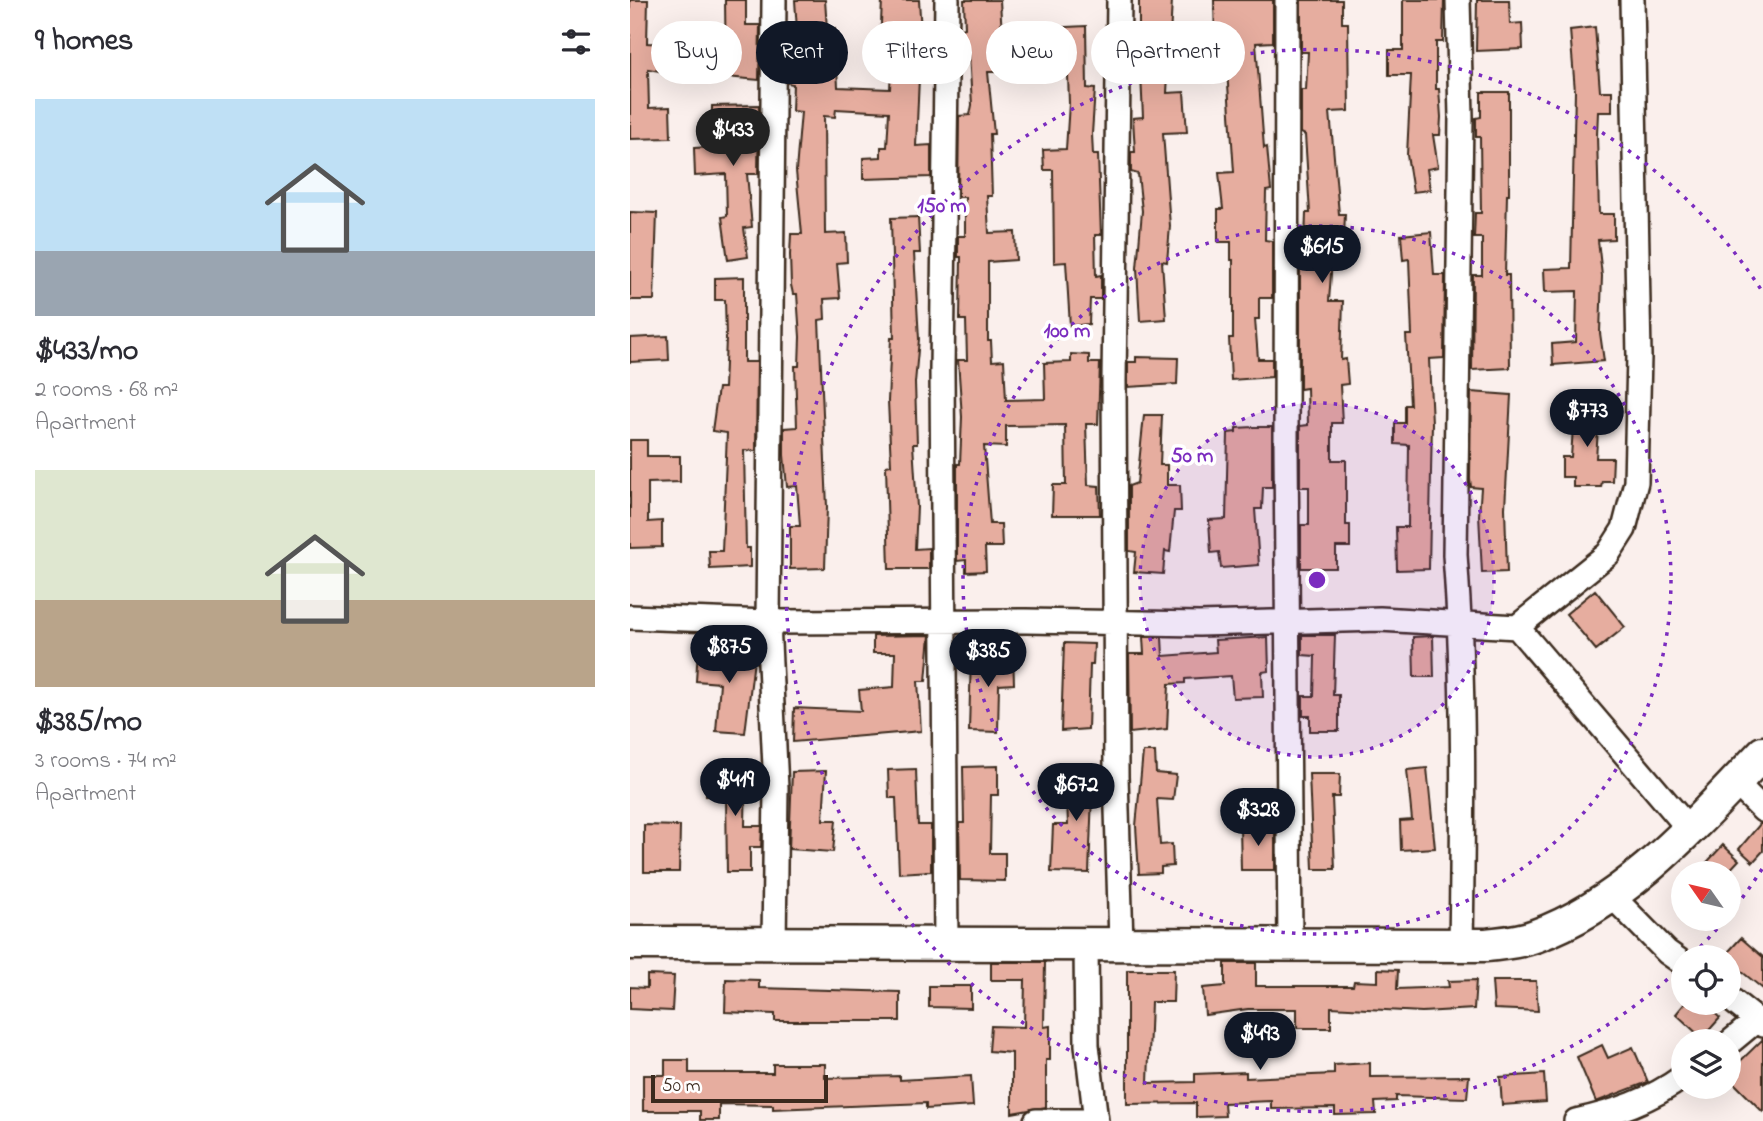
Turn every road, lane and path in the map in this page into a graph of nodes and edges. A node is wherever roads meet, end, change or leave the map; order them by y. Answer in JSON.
{"nodes":[{"id":1,"x":774,"y":0,"type":"edge"},
{"id":2,"x":947,"y":0,"type":"edge"},
{"id":3,"x":1119,"y":0,"type":"edge"},
{"id":4,"x":1287,"y":0,"type":"edge"},
{"id":5,"x":1458,"y":0,"type":"edge"},
{"id":6,"x":1632,"y":0,"type":"edge"},
{"id":7,"x":630,"y":617,"type":"edge"},
{"id":8,"x":946,"y":621,"type":"junction"},
{"id":9,"x":768,"y":622,"type":"junction"},
{"id":10,"x":1287,"y":623,"type":"junction"},
{"id":11,"x":1461,"y":623,"type":"junction"},
{"id":12,"x":1115,"y":624,"type":"junction"},
{"id":13,"x":1517,"y":627,"type":"junction"},
{"id":14,"x":1763,"y":753,"type":"edge"},
{"id":15,"x":1735,"y":782,"type":"junction"},
{"id":16,"x":1763,"y":810,"type":"edge"},
{"id":17,"x":1689,"y":829,"type":"junction"},
{"id":18,"x":1612,"y":896,"type":"junction"},
{"id":19,"x":630,"y":943,"type":"edge"},
{"id":20,"x":774,"y":943,"type":"junction"},
{"id":21,"x":1121,"y":943,"type":"junction"},
{"id":22,"x":1290,"y":943,"type":"junction"},
{"id":23,"x":1086,"y":945,"type":"junction"},
{"id":24,"x":946,"y":946,"type":"junction"},
{"id":25,"x":1461,"y":947,"type":"junction"},
{"id":26,"x":1671,"y":954,"type":"edge"},
{"id":27,"x":1741,"y":1007,"type":"edge"},
{"id":28,"x":1760,"y":1022,"type":"edge"},
{"id":29,"x":1741,"y":1035,"type":"edge"},
{"id":30,"x":1671,"y":1085,"type":"edge"},
{"id":31,"x":1036,"y":1121,"type":"edge"},
{"id":32,"x":1085,"y":1121,"type":"edge"},
{"id":33,"x":1096,"y":1121,"type":"edge"},
{"id":34,"x":1577,"y":1121,"type":"edge"}],
"edges":[{"from":1,"to":9,"type":"street"},
{"from":2,"to":8,"type":"street"},
{"from":3,"to":12,"type":"street"},
{"from":4,"to":10,"type":"street"},
{"from":5,"to":11,"type":"street"},
{"from":6,"to":13,"type":"street"},
{"from":7,"to":9,"type":"street"},
{"from":8,"to":9,"type":"street"},
{"from":8,"to":12,"type":"street"},
{"from":8,"to":24,"type":"street"},
{"from":9,"to":20,"type":"street"},
{"from":10,"to":11,"type":"street"},
{"from":10,"to":12,"type":"street"},
{"from":10,"to":22,"type":"street"},
{"from":11,"to":13,"type":"street"},
{"from":11,"to":25,"type":"street"},
{"from":12,"to":21,"type":"street"},
{"from":13,"to":17,"type":"street"},
{"from":14,"to":15,"type":"main road"},
{"from":15,"to":16,"type":"street"},
{"from":15,"to":17,"type":"main road"},
{"from":17,"to":18,"type":"main road"},
{"from":18,"to":25,"type":"main road"},
{"from":18,"to":26,"type":"street"},
{"from":19,"to":20,"type":"main road"},
{"from":20,"to":24,"type":"main road"},
{"from":21,"to":22,"type":"main road"},
{"from":21,"to":23,"type":"main road"},
{"from":22,"to":25,"type":"main road"},
{"from":23,"to":24,"type":"main road"},
{"from":23,"to":33,"type":"street"},
{"from":27,"to":28,"type":"street"},
{"from":28,"to":29,"type":"street"},
{"from":30,"to":34,"type":"street"},
{"from":31,"to":32,"type":"street"}]}
